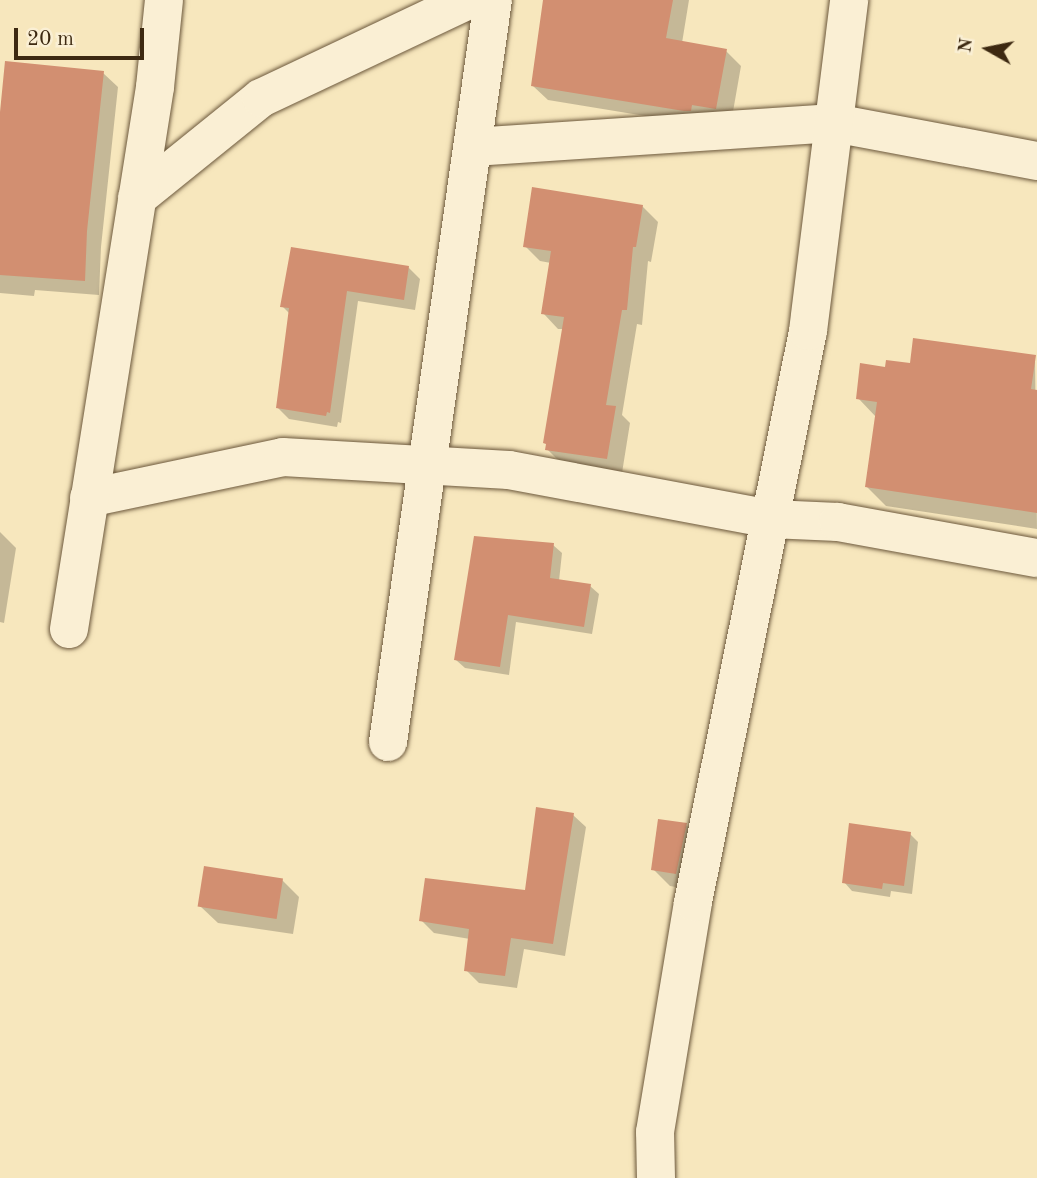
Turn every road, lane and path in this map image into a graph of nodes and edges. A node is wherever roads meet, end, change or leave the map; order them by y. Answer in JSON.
{"nodes":[{"id":1,"x":164,"y":0,"type":"edge"},
{"id":2,"x":468,"y":0,"type":"edge"},
{"id":3,"x":494,"y":0,"type":"edge"},
{"id":4,"x":849,"y":0,"type":"edge"},
{"id":5,"x":834,"y":123,"type":"junction"},
{"id":6,"x":473,"y":147,"type":"junction"},
{"id":7,"x":1037,"y":161,"type":"edge"},
{"id":8,"x":137,"y":198,"type":"junction"},
{"id":9,"x":427,"y":467,"type":"junction"},
{"id":10,"x":89,"y":498,"type":"junction"},
{"id":11,"x":771,"y":519,"type":"junction"},
{"id":12,"x":1037,"y":558,"type":"edge"},
{"id":13,"x":69,"y":629,"type":"dead end"},
{"id":14,"x":388,"y":742,"type":"dead end"},
{"id":15,"x":656,"y":1178,"type":"edge"}],
"edges":[{"from":1,"to":8,"type":"street"},
{"from":2,"to":8,"type":"street"},
{"from":3,"to":6,"type":"street"},
{"from":4,"to":5,"type":"street"},
{"from":5,"to":6,"type":"street"},
{"from":5,"to":7,"type":"street"},
{"from":5,"to":11,"type":"street"},
{"from":6,"to":9,"type":"street"},
{"from":8,"to":10,"type":"street"},
{"from":9,"to":10,"type":"street"},
{"from":9,"to":11,"type":"street"},
{"from":9,"to":14,"type":"street"},
{"from":10,"to":13,"type":"street"},
{"from":11,"to":12,"type":"street"},
{"from":11,"to":15,"type":"street"}]}
